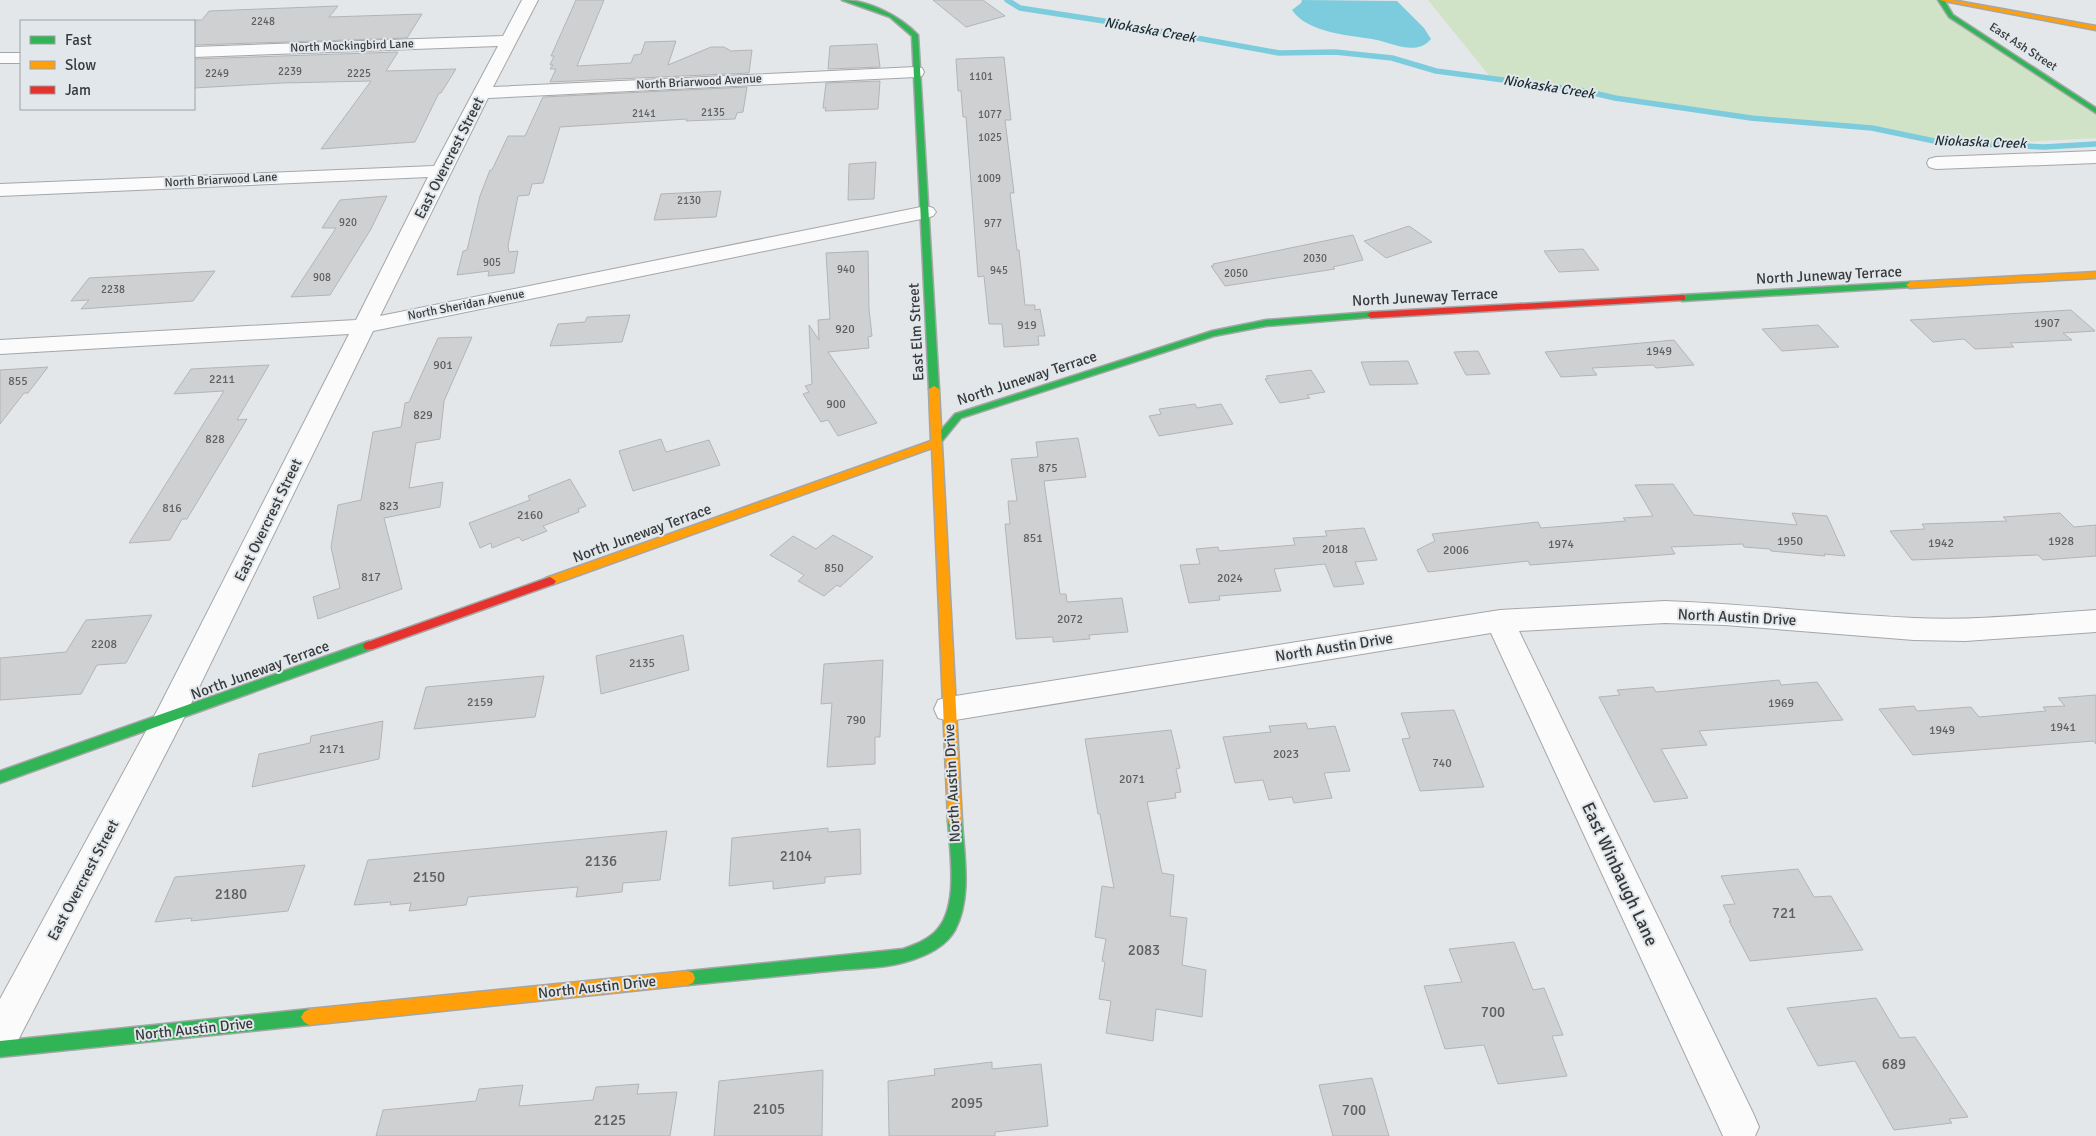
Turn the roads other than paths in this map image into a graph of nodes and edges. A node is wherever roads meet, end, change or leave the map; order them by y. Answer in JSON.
{"nodes":[{"id":1,"x":530,"y":0,"type":"edge"},
{"id":2,"x":845,"y":0,"type":"edge"},
{"id":3,"x":1941,"y":0,"type":"edge"},
{"id":4,"x":2096,"y":28,"type":"edge"},
{"id":5,"x":510,"y":41,"type":"junction"},
{"id":6,"x":195,"y":52,"type":"edge"},
{"id":7,"x":0,"y":58,"type":"edge"},
{"id":8,"x":20,"y":58,"type":"edge"},
{"id":9,"x":916,"y":72,"type":"junction"},
{"id":10,"x":483,"y":92,"type":"junction"},
{"id":11,"x":2096,"y":112,"type":"edge"},
{"id":12,"x":2096,"y":157,"type":"edge"},
{"id":13,"x":1936,"y":163,"type":"dead end"},
{"id":14,"x":441,"y":170,"type":"junction"},
{"id":15,"x":0,"y":190,"type":"edge"},
{"id":16,"x":926,"y":212,"type":"junction"},
{"id":17,"x":2096,"y":275,"type":"edge"},
{"id":18,"x":364,"y":326,"type":"junction"},
{"id":19,"x":0,"y":347,"type":"edge"},
{"id":20,"x":936,"y":443,"type":"junction"},
{"id":21,"x":1500,"y":621,"type":"junction"},
{"id":22,"x":2096,"y":621,"type":"edge"},
{"id":23,"x":949,"y":709,"type":"junction"},
{"id":24,"x":169,"y":718,"type":"junction"},
{"id":25,"x":0,"y":777,"type":"edge"},
{"id":26,"x":0,"y":1037,"type":"edge"},
{"id":27,"x":0,"y":1049,"type":"edge"},
{"id":28,"x":1739,"y":1127,"type":"dead end"}],
"edges":[{"from":1,"to":5,"type":"street","name":"East Overcrest Street"},
{"from":2,"to":9,"type":"street","name":"East Elm Street"},
{"from":3,"to":4,"type":"street"},
{"from":3,"to":11,"type":"street","name":"East Ash Street"},
{"from":5,"to":6,"type":"street","name":"North Mockingbird Lane"},
{"from":5,"to":10,"type":"street","name":"East Overcrest Street"},
{"from":7,"to":8,"type":"street"},
{"from":9,"to":10,"type":"street","name":"North Briarwood Avenue"},
{"from":9,"to":16,"type":"street","name":"East Elm Street"},
{"from":10,"to":14,"type":"street","name":"East Overcrest Street"},
{"from":12,"to":13,"type":"street"},
{"from":14,"to":15,"type":"street","name":"North Briarwood Lane"},
{"from":14,"to":18,"type":"street","name":"East Overcrest Street"},
{"from":16,"to":18,"type":"street","name":"North Sheridan Avenue"},
{"from":16,"to":20,"type":"street","name":"East Elm Street"},
{"from":17,"to":20,"type":"street","name":"North Juneway Terrace"},
{"from":18,"to":19,"type":"street","name":"North Sheridan Avenue"},
{"from":18,"to":24,"type":"street","name":"East Overcrest Street"},
{"from":20,"to":23,"type":"street","name":"East Elm Street"},
{"from":20,"to":24,"type":"street","name":"North Juneway Terrace"},
{"from":21,"to":22,"type":"street","name":"North Austin Drive"},
{"from":21,"to":23,"type":"street","name":"North Austin Drive"},
{"from":21,"to":28,"type":"street","name":"East Winbaugh Lane"},
{"from":23,"to":27,"type":"street","name":"North Austin Drive"},
{"from":24,"to":25,"type":"street","name":"North Juneway Terrace"},
{"from":24,"to":26,"type":"street","name":"East Overcrest Street"}]}
